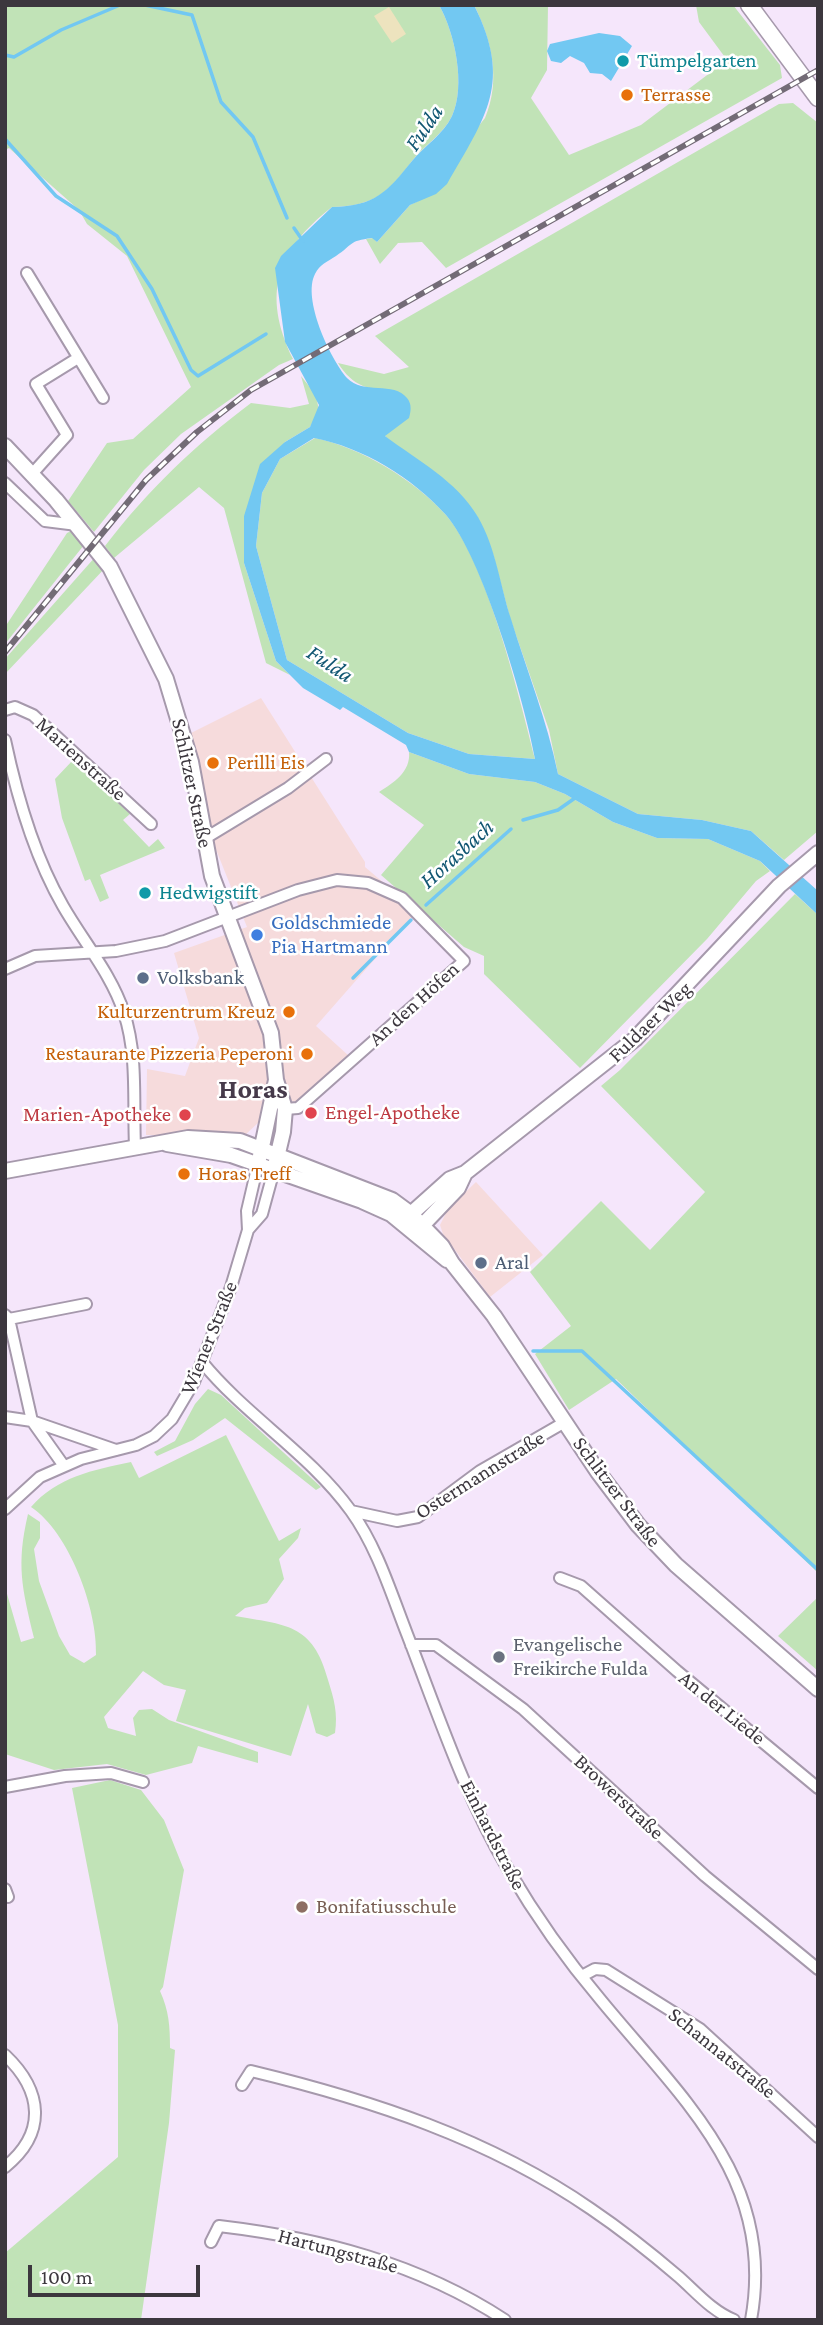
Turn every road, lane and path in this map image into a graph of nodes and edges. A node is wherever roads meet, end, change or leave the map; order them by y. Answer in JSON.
{"nodes":[{"id":1,"x":749,"y":5,"type":"edge"},
{"id":2,"x":818,"y":98,"type":"edge"},
{"id":3,"x":27,"y":273,"type":"dead end"},
{"id":4,"x":78,"y":358,"type":"junction"},
{"id":5,"x":103,"y":398,"type":"dead end"},
{"id":6,"x":5,"y":446,"type":"edge"},
{"id":7,"x":32,"y":474,"type":"junction"},
{"id":8,"x":5,"y":483,"type":"edge"},
{"id":9,"x":78,"y":525,"type":"junction"},
{"id":10,"x":5,"y":710,"type":"edge"},
{"id":11,"x":5,"y":740,"type":"edge"},
{"id":12,"x":326,"y":758,"type":"dead end"},
{"id":13,"x":151,"y":824,"type":"dead end"},
{"id":14,"x":204,"y":839,"type":"junction"},
{"id":15,"x":818,"y":853,"type":"edge"},
{"id":16,"x":229,"y":918,"type":"junction"},
{"id":17,"x":90,"y":950,"type":"junction"},
{"id":18,"x":5,"y":969,"type":"edge"},
{"id":19,"x":276,"y":1080,"type":"junction"},
{"id":20,"x":285,"y":1108,"type":"junction"},
{"id":21,"x":162,"y":1143,"type":"junction"},
{"id":22,"x":135,"y":1147,"type":"junction"},
{"id":23,"x":261,"y":1149,"type":"junction"},
{"id":24,"x":278,"y":1155,"type":"junction"},
{"id":25,"x":258,"y":1164,"type":"junction"},
{"id":26,"x":274,"y":1170,"type":"junction"},
{"id":27,"x":5,"y":1171,"type":"edge"},
{"id":28,"x":465,"y":1173,"type":"junction"},
{"id":29,"x":406,"y":1218,"type":"junction"},
{"id":30,"x":419,"y":1229,"type":"junction"},
{"id":31,"x":248,"y":1230,"type":"junction"},
{"id":32,"x":86,"y":1304,"type":"dead end"},
{"id":33,"x":7,"y":1317,"type":"edge"},
{"id":34,"x":202,"y":1362,"type":"junction"},
{"id":35,"x":5,"y":1417,"type":"edge"},
{"id":36,"x":33,"y":1421,"type":"junction"},
{"id":37,"x":565,"y":1422,"type":"junction"},
{"id":38,"x":117,"y":1451,"type":"junction"},
{"id":39,"x":64,"y":1466,"type":"junction"},
{"id":40,"x":5,"y":1509,"type":"edge"},
{"id":41,"x":351,"y":1511,"type":"junction"},
{"id":42,"x":560,"y":1578,"type":"dead end"},
{"id":43,"x":411,"y":1645,"type":"junction"},
{"id":44,"x":818,"y":1689,"type":"edge"},
{"id":45,"x":143,"y":1782,"type":"dead end"},
{"id":46,"x":5,"y":1787,"type":"edge"},
{"id":47,"x":818,"y":1788,"type":"edge"},
{"id":48,"x":818,"y":1969,"type":"edge"},
{"id":49,"x":582,"y":1976,"type":"junction"},
{"id":50,"x":5,"y":2055,"type":"edge"},
{"id":51,"x":242,"y":2085,"type":"dead end"},
{"id":52,"x":818,"y":2137,"type":"edge"},
{"id":53,"x":5,"y":2167,"type":"edge"},
{"id":54,"x":211,"y":2242,"type":"dead end"},
{"id":55,"x":505,"y":2320,"type":"edge"},
{"id":56,"x":734,"y":2320,"type":"edge"},
{"id":57,"x":751,"y":2320,"type":"edge"}],
"edges":[{"from":1,"to":2,"type":"main road"},
{"from":3,"to":4,"type":"street"},
{"from":4,"to":5,"type":"street"},
{"from":4,"to":7,"type":"street"},
{"from":6,"to":7,"type":"main road","name":"Schlitzer Straße"},
{"from":7,"to":9,"type":"main road","name":"Schlitzer Straße"},
{"from":8,"to":9,"type":"street"},
{"from":9,"to":14,"type":"main road","name":"Schlitzer Straße"},
{"from":10,"to":13,"type":"street","name":"Marienstraße"},
{"from":11,"to":17,"type":"street"},
{"from":12,"to":14,"type":"street"},
{"from":14,"to":16,"type":"main road","name":"Schlitzer Straße"},
{"from":15,"to":28,"type":"main road","name":"Fuldaer Weg"},
{"from":16,"to":17,"type":"street"},
{"from":16,"to":19,"type":"main road","name":"Schlitzer Straße"},
{"from":16,"to":20,"type":"street","name":"An den Höfen"},
{"from":17,"to":18,"type":"street"},
{"from":17,"to":22,"type":"street"},
{"from":19,"to":20,"type":"main road","name":"Schlitzer Straße"},
{"from":19,"to":23,"type":"main road","name":"Schlitzer Straße"},
{"from":20,"to":24,"type":"main road","name":"Schlitzer Straße"},
{"from":21,"to":22,"type":"main road"},
{"from":21,"to":23,"type":"main road"},
{"from":21,"to":25,"type":"main road"},
{"from":22,"to":27,"type":"main road"},
{"from":23,"to":24,"type":"main road","name":"Schlitzer Straße"},
{"from":23,"to":25,"type":"main road","name":"Schlitzer Straße"},
{"from":24,"to":26,"type":"main road","name":"Schlitzer Straße"},
{"from":24,"to":29,"type":"main road","name":"Schlitzer Straße"},
{"from":25,"to":26,"type":"main road"},
{"from":25,"to":31,"type":"street","name":"Wiener Straße"},
{"from":26,"to":29,"type":"main road","name":"Schlitzer Straße"},
{"from":26,"to":31,"type":"street","name":"Wiener Straße"},
{"from":28,"to":29,"type":"main road","name":"Fuldaer Weg"},
{"from":28,"to":30,"type":"main road","name":"Fuldaer Weg"},
{"from":29,"to":30,"type":"main road","name":"Schlitzer Straße"},
{"from":30,"to":37,"type":"main road","name":"Schlitzer Straße"},
{"from":31,"to":34,"type":"street","name":"Wiener Straße"},
{"from":32,"to":33,"type":"street"},
{"from":33,"to":36,"type":"street"},
{"from":34,"to":38,"type":"street","name":"Wiener Straße"},
{"from":34,"to":41,"type":"street","name":"Einhardstraße"},
{"from":35,"to":36,"type":"street"},
{"from":36,"to":38,"type":"street"},
{"from":36,"to":39,"type":"street"},
{"from":37,"to":41,"type":"street","name":"Ostermannstraße"},
{"from":37,"to":44,"type":"main road","name":"Schlitzer Straße"},
{"from":38,"to":39,"type":"street","name":"Wiener Straße"},
{"from":39,"to":40,"type":"street","name":"Wiener Straße"},
{"from":41,"to":43,"type":"street","name":"Einhardstraße"},
{"from":42,"to":47,"type":"street","name":"An der Liede"},
{"from":43,"to":48,"type":"street","name":"Browerstraße"},
{"from":43,"to":49,"type":"street","name":"Einhardstraße"},
{"from":45,"to":46,"type":"street"},
{"from":49,"to":52,"type":"street","name":"Schannatstraße"},
{"from":49,"to":57,"type":"street","name":"Einhardstraße"},
{"from":50,"to":53,"type":"street"},
{"from":51,"to":56,"type":"street"},
{"from":54,"to":55,"type":"street","name":"Hartungstraße"}]}
